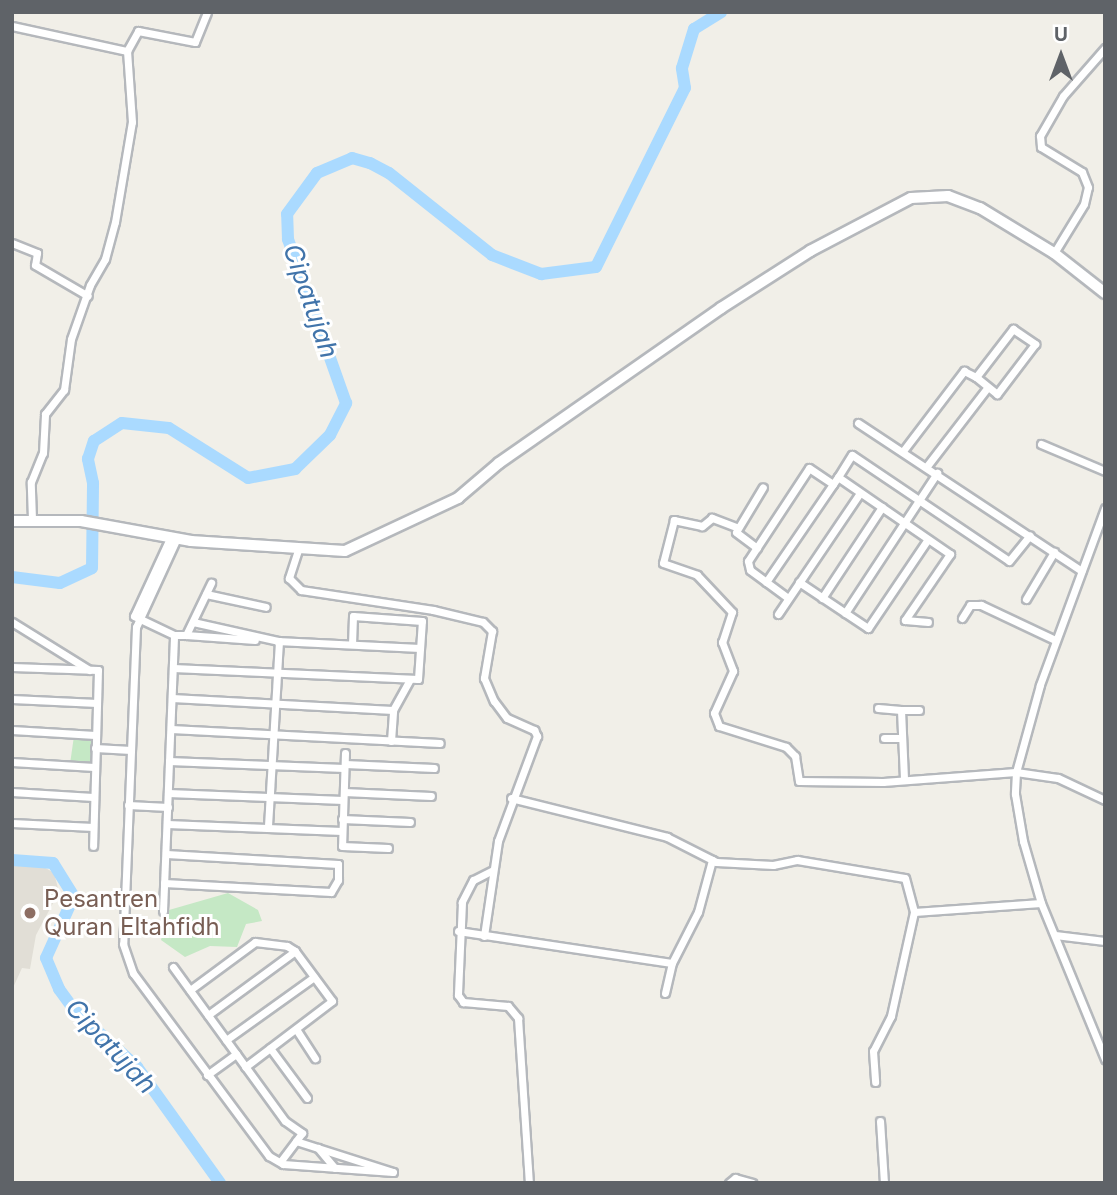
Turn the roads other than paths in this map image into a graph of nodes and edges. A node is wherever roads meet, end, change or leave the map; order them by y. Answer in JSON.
{"nodes":[{"id":1,"x":207,"y":12,"type":"edge"},
{"id":2,"x":12,"y":26,"type":"edge"},
{"id":3,"x":1105,"y":48,"type":"edge"},
{"id":4,"x":127,"y":51,"type":"junction"},
{"id":5,"x":12,"y":243,"type":"edge"},
{"id":6,"x":1054,"y":253,"type":"junction"},
{"id":7,"x":1105,"y":293,"type":"edge"},
{"id":8,"x":88,"y":296,"type":"junction"},
{"id":9,"x":976,"y":377,"type":"junction"},
{"id":10,"x":987,"y":388,"type":"junction"},
{"id":11,"x":858,"y":423,"type":"dead end"},
{"id":12,"x":1041,"y":444,"type":"dead end"},
{"id":13,"x":903,"y":451,"type":"junction"},
{"id":14,"x":927,"y":466,"type":"junction"},
{"id":15,"x":1105,"y":471,"type":"edge"},
{"id":16,"x":937,"y":473,"type":"junction"},
{"id":17,"x":836,"y":480,"type":"junction"},
{"id":18,"x":763,"y":487,"type":"dead end"},
{"id":19,"x":860,"y":492,"type":"junction"},
{"id":20,"x":919,"y":501,"type":"junction"},
{"id":21,"x":882,"y":507,"type":"junction"},
{"id":22,"x":1105,"y":508,"type":"edge"},
{"id":23,"x":32,"y":519,"type":"junction"},
{"id":24,"x":12,"y":521,"type":"edge"},
{"id":25,"x":906,"y":523,"type":"junction"},
{"id":26,"x":736,"y":527,"type":"junction"},
{"id":27,"x":1030,"y":535,"type":"junction"},
{"id":28,"x":174,"y":537,"type":"junction"},
{"id":29,"x":928,"y":539,"type":"junction"},
{"id":30,"x":299,"y":547,"type":"junction"},
{"id":31,"x":757,"y":548,"type":"junction"},
{"id":32,"x":1055,"y":552,"type":"junction"},
{"id":33,"x":1083,"y":571,"type":"junction"},
{"id":34,"x":766,"y":582,"type":"junction"},
{"id":35,"x":799,"y":582,"type":"junction"},
{"id":36,"x":211,"y":583,"type":"dead end"},
{"id":37,"x":206,"y":594,"type":"junction"},
{"id":38,"x":788,"y":597,"type":"junction"},
{"id":39,"x":822,"y":597,"type":"junction"},
{"id":40,"x":1026,"y":598,"type":"dead end"},
{"id":41,"x":265,"y":607,"type":"dead end"},
{"id":42,"x":845,"y":613,"type":"junction"},
{"id":43,"x":778,"y":614,"type":"dead end"},
{"id":44,"x":140,"y":618,"type":"junction"},
{"id":45,"x":962,"y":618,"type":"dead end"},
{"id":46,"x":12,"y":622,"type":"edge"},
{"id":47,"x":193,"y":622,"type":"junction"},
{"id":48,"x":928,"y":622,"type":"dead end"},
{"id":49,"x":174,"y":635,"type":"junction"},
{"id":50,"x":186,"y":635,"type":"junction"},
{"id":51,"x":1055,"y":640,"type":"junction"},
{"id":52,"x":279,"y":641,"type":"junction"},
{"id":53,"x":352,"y":644,"type":"junction"},
{"id":54,"x":421,"y":648,"type":"junction"},
{"id":55,"x":12,"y":659,"type":"edge"},
{"id":56,"x":12,"y":667,"type":"edge"},
{"id":57,"x":27,"y":667,"type":"junction"},
{"id":58,"x":173,"y":668,"type":"junction"},
{"id":59,"x":89,"y":670,"type":"junction"},
{"id":60,"x":277,"y":673,"type":"junction"},
{"id":61,"x":410,"y":679,"type":"junction"},
{"id":62,"x":172,"y":698,"type":"junction"},
{"id":63,"x":12,"y":699,"type":"edge"},
{"id":64,"x":97,"y":703,"type":"junction"},
{"id":65,"x":276,"y":704,"type":"junction"},
{"id":66,"x":878,"y":709,"type":"dead end"},
{"id":67,"x":393,"y":710,"type":"junction"},
{"id":68,"x":901,"y":710,"type":"junction"},
{"id":69,"x":919,"y":710,"type":"dead end"},
{"id":70,"x":171,"y":729,"type":"junction"},
{"id":71,"x":12,"y":730,"type":"edge"},
{"id":72,"x":95,"y":735,"type":"junction"},
{"id":73,"x":272,"y":735,"type":"junction"},
{"id":74,"x":884,"y":738,"type":"dead end"},
{"id":75,"x":901,"y":738,"type":"junction"},
{"id":76,"x":391,"y":741,"type":"junction"},
{"id":77,"x":440,"y":744,"type":"dead end"},
{"id":78,"x":95,"y":748,"type":"junction"},
{"id":79,"x":131,"y":750,"type":"junction"},
{"id":80,"x":345,"y":753,"type":"dead end"},
{"id":81,"x":169,"y":761,"type":"junction"},
{"id":82,"x":12,"y":762,"type":"edge"},
{"id":83,"x":271,"y":765,"type":"junction"},
{"id":84,"x":344,"y":766,"type":"junction"},
{"id":85,"x":94,"y":767,"type":"junction"},
{"id":86,"x":434,"y":768,"type":"dead end"},
{"id":87,"x":1016,"y":772,"type":"junction"},
{"id":88,"x":904,"y":779,"type":"junction"},
{"id":89,"x":12,"y":792,"type":"edge"},
{"id":90,"x":168,"y":793,"type":"junction"},
{"id":91,"x":343,"y":796,"type":"junction"},
{"id":92,"x":431,"y":796,"type":"dead end"},
{"id":93,"x":93,"y":797,"type":"junction"},
{"id":94,"x":270,"y":797,"type":"junction"},
{"id":95,"x":511,"y":798,"type":"junction"},
{"id":96,"x":1105,"y":800,"type":"edge"},
{"id":97,"x":128,"y":805,"type":"junction"},
{"id":98,"x":168,"y":807,"type":"junction"},
{"id":99,"x":342,"y":819,"type":"junction"},
{"id":100,"x":410,"y":822,"type":"dead end"},
{"id":101,"x":12,"y":823,"type":"edge"},
{"id":102,"x":167,"y":824,"type":"junction"},
{"id":103,"x":93,"y":827,"type":"junction"},
{"id":104,"x":268,"y":828,"type":"junction"},
{"id":105,"x":342,"y":831,"type":"junction"},
{"id":106,"x":93,"y":846,"type":"dead end"},
{"id":107,"x":388,"y":848,"type":"dead end"},
{"id":108,"x":166,"y":854,"type":"junction"},
{"id":109,"x":712,"y":860,"type":"junction"},
{"id":110,"x":491,"y":871,"type":"junction"},
{"id":111,"x":164,"y":884,"type":"junction"},
{"id":112,"x":1041,"y":903,"type":"junction"},
{"id":113,"x":163,"y":911,"type":"dead end"},
{"id":114,"x":914,"y":912,"type":"junction"},
{"id":115,"x":458,"y":931,"type":"junction"},
{"id":116,"x":1055,"y":935,"type":"junction"},
{"id":117,"x":484,"y":936,"type":"junction"},
{"id":118,"x":1105,"y":940,"type":"edge"},
{"id":119,"x":295,"y":951,"type":"junction"},
{"id":120,"x":672,"y":963,"type":"junction"},
{"id":121,"x":173,"y":967,"type":"dead end"},
{"id":122,"x":314,"y":977,"type":"junction"},
{"id":123,"x":190,"y":990,"type":"junction"},
{"id":124,"x":665,"y":993,"type":"dead end"},
{"id":125,"x":208,"y":1015,"type":"junction"},
{"id":126,"x":296,"y":1029,"type":"junction"},
{"id":127,"x":226,"y":1040,"type":"junction"},
{"id":128,"x":271,"y":1048,"type":"junction"},
{"id":129,"x":236,"y":1054,"type":"junction"},
{"id":130,"x":315,"y":1058,"type":"dead end"},
{"id":131,"x":1105,"y":1059,"type":"edge"},
{"id":132,"x":245,"y":1067,"type":"junction"},
{"id":133,"x":208,"y":1074,"type":"junction"},
{"id":134,"x":875,"y":1082,"type":"dead end"},
{"id":135,"x":307,"y":1098,"type":"dead end"},
{"id":136,"x":880,"y":1121,"type":"dead end"},
{"id":137,"x":296,"y":1141,"type":"junction"},
{"id":138,"x":317,"y":1148,"type":"junction"},
{"id":139,"x":280,"y":1162,"type":"junction"},
{"id":140,"x":335,"y":1168,"type":"junction"},
{"id":141,"x":732,"y":1181,"type":"edge"},
{"id":142,"x":529,"y":1183,"type":"edge"},
{"id":143,"x":752,"y":1183,"type":"edge"},
{"id":144,"x":884,"y":1183,"type":"edge"}],
"edges":[{"from":1,"to":4,"type":"street"},
{"from":2,"to":4,"type":"street"},
{"from":3,"to":6,"type":"street"},
{"from":4,"to":8,"type":"street"},
{"from":5,"to":8,"type":"street"},
{"from":6,"to":7,"type":"street"},
{"from":6,"to":30,"type":"street"},
{"from":8,"to":23,"type":"street"},
{"from":9,"to":10,"type":"street"},
{"from":9,"to":10,"type":"street"},
{"from":9,"to":13,"type":"street"},
{"from":10,"to":14,"type":"street"},
{"from":11,"to":13,"type":"street"},
{"from":12,"to":15,"type":"street"},
{"from":13,"to":14,"type":"street"},
{"from":14,"to":16,"type":"street"},
{"from":16,"to":20,"type":"street"},
{"from":16,"to":27,"type":"street"},
{"from":17,"to":19,"type":"street"},
{"from":17,"to":20,"type":"street"},
{"from":17,"to":31,"type":"street"},
{"from":17,"to":34,"type":"street"},
{"from":18,"to":26,"type":"street"},
{"from":19,"to":21,"type":"street"},
{"from":19,"to":35,"type":"street"},
{"from":20,"to":25,"type":"street"},
{"from":20,"to":27,"type":"street"},
{"from":21,"to":25,"type":"street"},
{"from":21,"to":39,"type":"street"},
{"from":22,"to":33,"type":"street"},
{"from":23,"to":24,"type":"street"},
{"from":23,"to":28,"type":"street"},
{"from":25,"to":29,"type":"street"},
{"from":25,"to":42,"type":"street"},
{"from":26,"to":31,"type":"street"},
{"from":26,"to":88,"type":"street"},
{"from":27,"to":32,"type":"street"},
{"from":28,"to":30,"type":"street"},
{"from":28,"to":44,"type":"street"},
{"from":29,"to":42,"type":"street"},
{"from":29,"to":48,"type":"street"},
{"from":30,"to":95,"type":"street"},
{"from":31,"to":34,"type":"street"},
{"from":32,"to":33,"type":"street"},
{"from":32,"to":40,"type":"street"},
{"from":33,"to":51,"type":"street"},
{"from":34,"to":38,"type":"street"},
{"from":35,"to":38,"type":"street"},
{"from":35,"to":39,"type":"street"},
{"from":36,"to":37,"type":"street"},
{"from":37,"to":41,"type":"street"},
{"from":37,"to":47,"type":"street"},
{"from":38,"to":43,"type":"street"},
{"from":39,"to":42,"type":"street"},
{"from":44,"to":49,"type":"street"},
{"from":44,"to":79,"type":"street"},
{"from":45,"to":51,"type":"street"},
{"from":46,"to":59,"type":"street"},
{"from":47,"to":50,"type":"street"},
{"from":47,"to":52,"type":"street"},
{"from":49,"to":50,"type":"street"},
{"from":49,"to":58,"type":"street"},
{"from":50,"to":52,"type":"street"},
{"from":51,"to":87,"type":"street"},
{"from":52,"to":53,"type":"street"},
{"from":52,"to":60,"type":"street"},
{"from":53,"to":54,"type":"street"},
{"from":53,"to":54,"type":"street"},
{"from":54,"to":61,"type":"street"},
{"from":55,"to":57,"type":"street"},
{"from":56,"to":57,"type":"street"},
{"from":57,"to":59,"type":"street"},
{"from":58,"to":60,"type":"street"},
{"from":58,"to":62,"type":"street"},
{"from":59,"to":64,"type":"street"},
{"from":60,"to":61,"type":"street"},
{"from":60,"to":65,"type":"street"},
{"from":61,"to":67,"type":"street"},
{"from":62,"to":65,"type":"street"},
{"from":62,"to":70,"type":"street"},
{"from":63,"to":64,"type":"street"},
{"from":64,"to":72,"type":"street"},
{"from":65,"to":67,"type":"street"},
{"from":65,"to":73,"type":"street"},
{"from":66,"to":68,"type":"street"},
{"from":67,"to":76,"type":"street"},
{"from":68,"to":69,"type":"street"},
{"from":68,"to":75,"type":"street"},
{"from":70,"to":73,"type":"street"},
{"from":70,"to":81,"type":"street"},
{"from":71,"to":72,"type":"street"},
{"from":72,"to":78,"type":"street"},
{"from":73,"to":76,"type":"street"},
{"from":73,"to":83,"type":"street"},
{"from":74,"to":75,"type":"street"},
{"from":75,"to":88,"type":"street"},
{"from":76,"to":77,"type":"street"},
{"from":78,"to":79,"type":"street"},
{"from":78,"to":85,"type":"street"},
{"from":79,"to":97,"type":"street"},
{"from":80,"to":84,"type":"street"},
{"from":81,"to":83,"type":"street"},
{"from":81,"to":90,"type":"street"},
{"from":82,"to":85,"type":"street"},
{"from":83,"to":84,"type":"street"},
{"from":83,"to":94,"type":"street"},
{"from":84,"to":86,"type":"street"},
{"from":84,"to":91,"type":"street"},
{"from":85,"to":93,"type":"street"},
{"from":87,"to":88,"type":"street"},
{"from":87,"to":96,"type":"street"},
{"from":87,"to":112,"type":"street"},
{"from":89,"to":93,"type":"street"},
{"from":90,"to":94,"type":"street"},
{"from":90,"to":98,"type":"street"},
{"from":91,"to":92,"type":"street"},
{"from":91,"to":94,"type":"street"},
{"from":91,"to":99,"type":"street"},
{"from":93,"to":103,"type":"street"},
{"from":94,"to":104,"type":"street"},
{"from":95,"to":109,"type":"street"},
{"from":95,"to":110,"type":"street"},
{"from":97,"to":98,"type":"street"},
{"from":97,"to":133,"type":"street"},
{"from":98,"to":102,"type":"street"},
{"from":99,"to":100,"type":"street"},
{"from":99,"to":105,"type":"street"},
{"from":101,"to":103,"type":"street"},
{"from":102,"to":104,"type":"street"},
{"from":102,"to":108,"type":"street"},
{"from":103,"to":106,"type":"street"},
{"from":104,"to":105,"type":"street"},
{"from":105,"to":107,"type":"street"},
{"from":108,"to":111,"type":"street"},
{"from":108,"to":111,"type":"street"},
{"from":109,"to":114,"type":"street"},
{"from":109,"to":120,"type":"street"},
{"from":110,"to":115,"type":"street"},
{"from":110,"to":117,"type":"street"},
{"from":111,"to":113,"type":"street"},
{"from":112,"to":114,"type":"street"},
{"from":112,"to":116,"type":"street"},
{"from":114,"to":134,"type":"street"},
{"from":115,"to":117,"type":"street"},
{"from":115,"to":142,"type":"street"},
{"from":116,"to":118,"type":"street"},
{"from":116,"to":131,"type":"street"},
{"from":117,"to":120,"type":"street"},
{"from":119,"to":122,"type":"street"},
{"from":119,"to":123,"type":"street"},
{"from":119,"to":125,"type":"street"},
{"from":120,"to":124,"type":"street"},
{"from":121,"to":123,"type":"street"},
{"from":122,"to":126,"type":"street"},
{"from":122,"to":127,"type":"street"},
{"from":123,"to":125,"type":"street"},
{"from":125,"to":127,"type":"street"},
{"from":126,"to":128,"type":"street"},
{"from":126,"to":130,"type":"street"},
{"from":127,"to":129,"type":"street"},
{"from":128,"to":132,"type":"street"},
{"from":128,"to":135,"type":"street"},
{"from":129,"to":132,"type":"street"},
{"from":129,"to":133,"type":"street"},
{"from":132,"to":137,"type":"street"},
{"from":133,"to":139,"type":"street"},
{"from":136,"to":144,"type":"street"},
{"from":137,"to":138,"type":"street"},
{"from":137,"to":139,"type":"street"},
{"from":138,"to":140,"type":"street"},
{"from":138,"to":140,"type":"street"},
{"from":139,"to":140,"type":"street"},
{"from":141,"to":143,"type":"street"}]}
